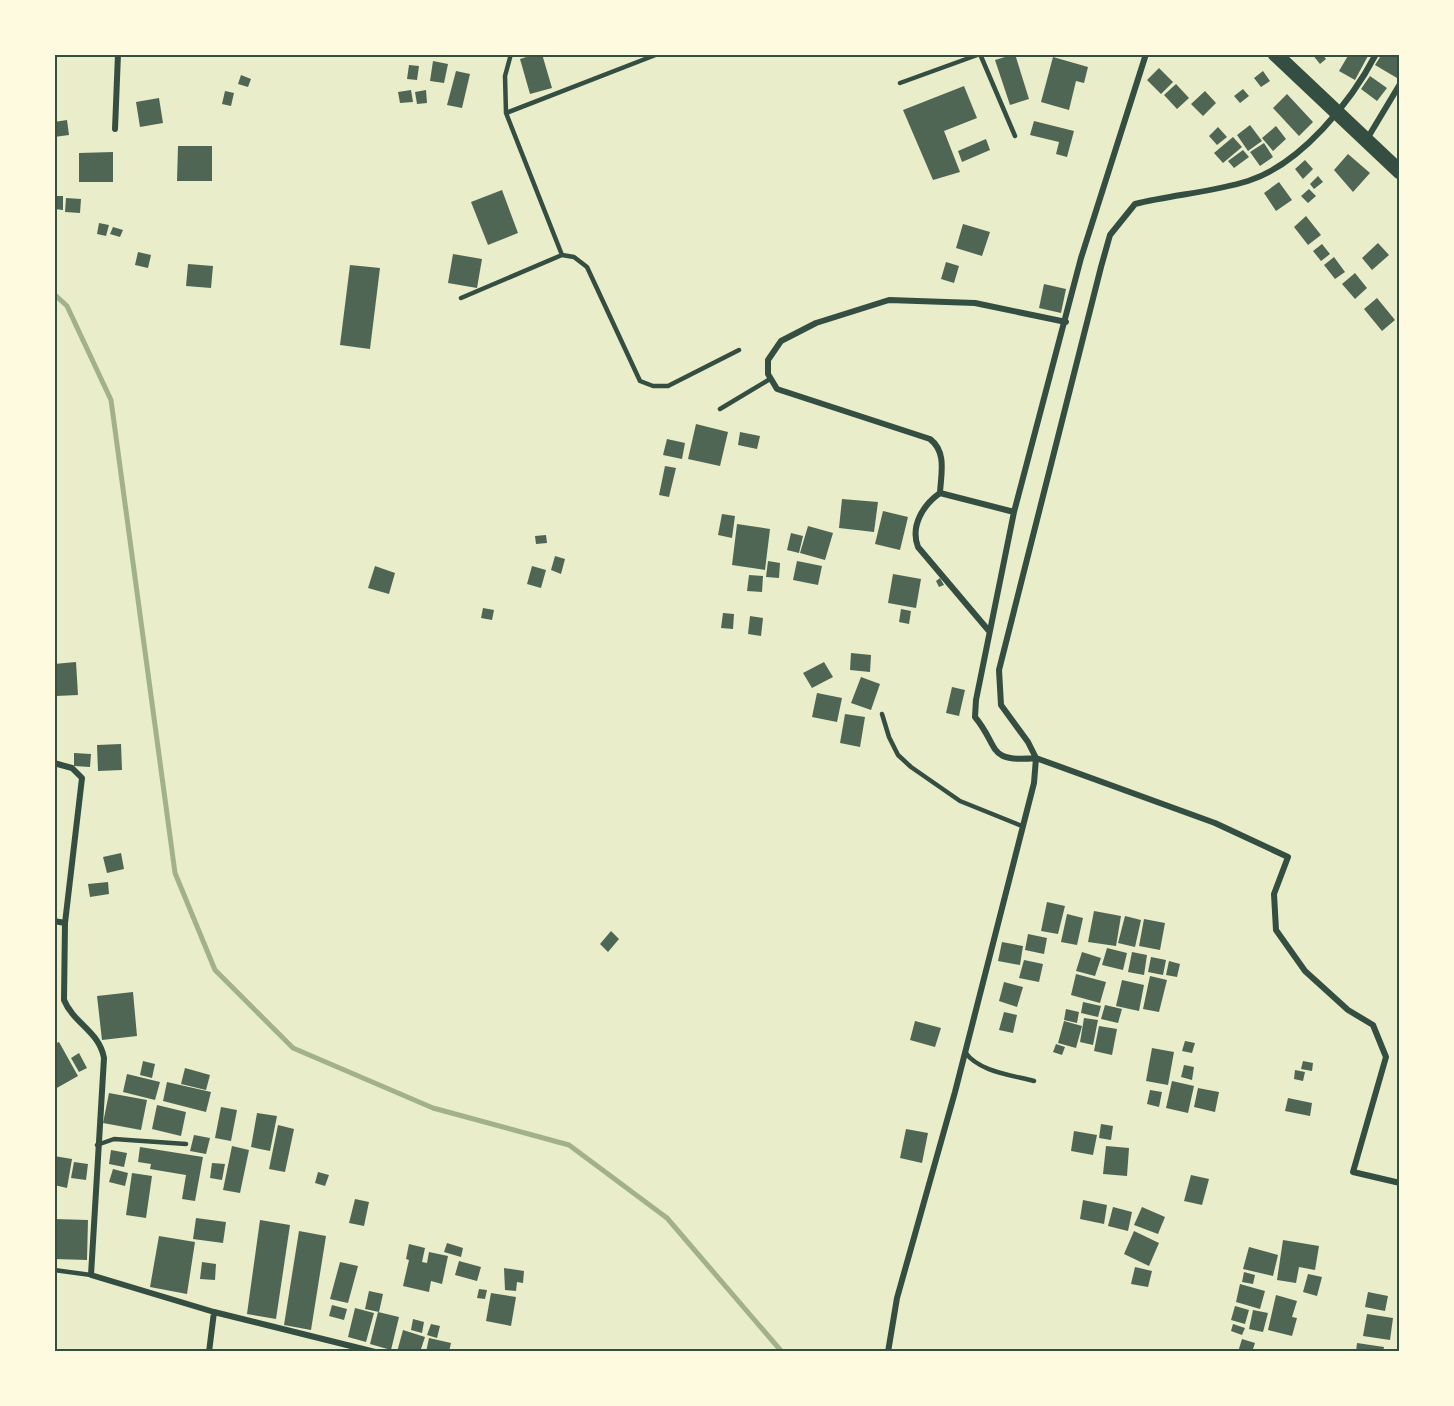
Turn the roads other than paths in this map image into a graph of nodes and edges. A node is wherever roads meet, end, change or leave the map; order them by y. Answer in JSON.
{"nodes":[{"id":1,"x":118,"y":54,"type":"edge"},
{"id":2,"x":511,"y":54,"type":"edge"},
{"id":3,"x":658,"y":54,"type":"edge"},
{"id":4,"x":980,"y":54,"type":"edge"},
{"id":5,"x":1146,"y":54,"type":"edge"},
{"id":6,"x":1275,"y":54,"type":"edge"},
{"id":7,"x":1376,"y":54,"type":"edge"},
{"id":8,"x":900,"y":83,"type":"dead end"},
{"id":9,"x":1400,"y":84,"type":"edge"},
{"id":10,"x":506,"y":112,"type":"junction"},
{"id":11,"x":1335,"y":113,"type":"junction"},
{"id":12,"x":115,"y":129,"type":"dead end"},
{"id":13,"x":1015,"y":136,"type":"dead end"},
{"id":14,"x":1365,"y":142,"type":"junction"},
{"id":15,"x":1400,"y":172,"type":"edge"},
{"id":16,"x":562,"y":255,"type":"junction"},
{"id":17,"x":461,"y":298,"type":"dead end"},
{"id":18,"x":1066,"y":322,"type":"junction"},
{"id":19,"x":739,"y":350,"type":"dead end"},
{"id":20,"x":770,"y":379,"type":"junction"},
{"id":21,"x":720,"y":409,"type":"dead end"},
{"id":22,"x":940,"y":493,"type":"junction"},
{"id":23,"x":1014,"y":512,"type":"junction"},
{"id":24,"x":989,"y":631,"type":"junction"},
{"id":25,"x":882,"y":714,"type":"dead end"},
{"id":26,"x":1036,"y":758,"type":"junction"},
{"id":27,"x":54,"y":764,"type":"edge"},
{"id":28,"x":1022,"y":826,"type":"junction"},
{"id":29,"x":54,"y":921,"type":"edge"},
{"id":30,"x":65,"y":923,"type":"junction"},
{"id":31,"x":965,"y":1052,"type":"junction"},
{"id":32,"x":1034,"y":1081,"type":"dead end"},
{"id":33,"x":186,"y":1144,"type":"dead end"},
{"id":34,"x":98,"y":1145,"type":"junction"},
{"id":35,"x":1400,"y":1183,"type":"edge"},
{"id":36,"x":54,"y":1270,"type":"edge"},
{"id":37,"x":91,"y":1275,"type":"junction"},
{"id":38,"x":214,"y":1312,"type":"junction"},
{"id":39,"x":209,"y":1352,"type":"edge"},
{"id":40,"x":375,"y":1352,"type":"edge"},
{"id":41,"x":888,"y":1352,"type":"edge"}],
"edges":[{"from":1,"to":12,"type":"street"},
{"from":2,"to":10,"type":"lane"},
{"from":3,"to":10,"type":"lane"},
{"from":4,"to":8,"type":"lane"},
{"from":4,"to":13,"type":"lane"},
{"from":5,"to":18,"type":"street"},
{"from":6,"to":11,"type":"highway"},
{"from":7,"to":11,"type":"street"},
{"from":9,"to":14,"type":"street"},
{"from":10,"to":16,"type":"lane"},
{"from":11,"to":14,"type":"highway"},
{"from":11,"to":26,"type":"street"},
{"from":14,"to":15,"type":"highway"},
{"from":16,"to":17,"type":"lane"},
{"from":16,"to":19,"type":"lane"},
{"from":18,"to":20,"type":"street"},
{"from":18,"to":23,"type":"street"},
{"from":20,"to":21,"type":"lane"},
{"from":20,"to":22,"type":"street"},
{"from":22,"to":23,"type":"street"},
{"from":22,"to":24,"type":"street"},
{"from":23,"to":24,"type":"street"},
{"from":24,"to":26,"type":"street"},
{"from":25,"to":28,"type":"lane"},
{"from":26,"to":28,"type":"street"},
{"from":26,"to":35,"type":"street"},
{"from":27,"to":30,"type":"street"},
{"from":28,"to":31,"type":"street"},
{"from":29,"to":30,"type":"street"},
{"from":30,"to":34,"type":"street"},
{"from":31,"to":32,"type":"lane"},
{"from":31,"to":41,"type":"street"},
{"from":33,"to":34,"type":"lane"},
{"from":34,"to":37,"type":"street"},
{"from":36,"to":37,"type":"lane"},
{"from":37,"to":38,"type":"street"},
{"from":38,"to":39,"type":"street"},
{"from":38,"to":40,"type":"street"}]}
